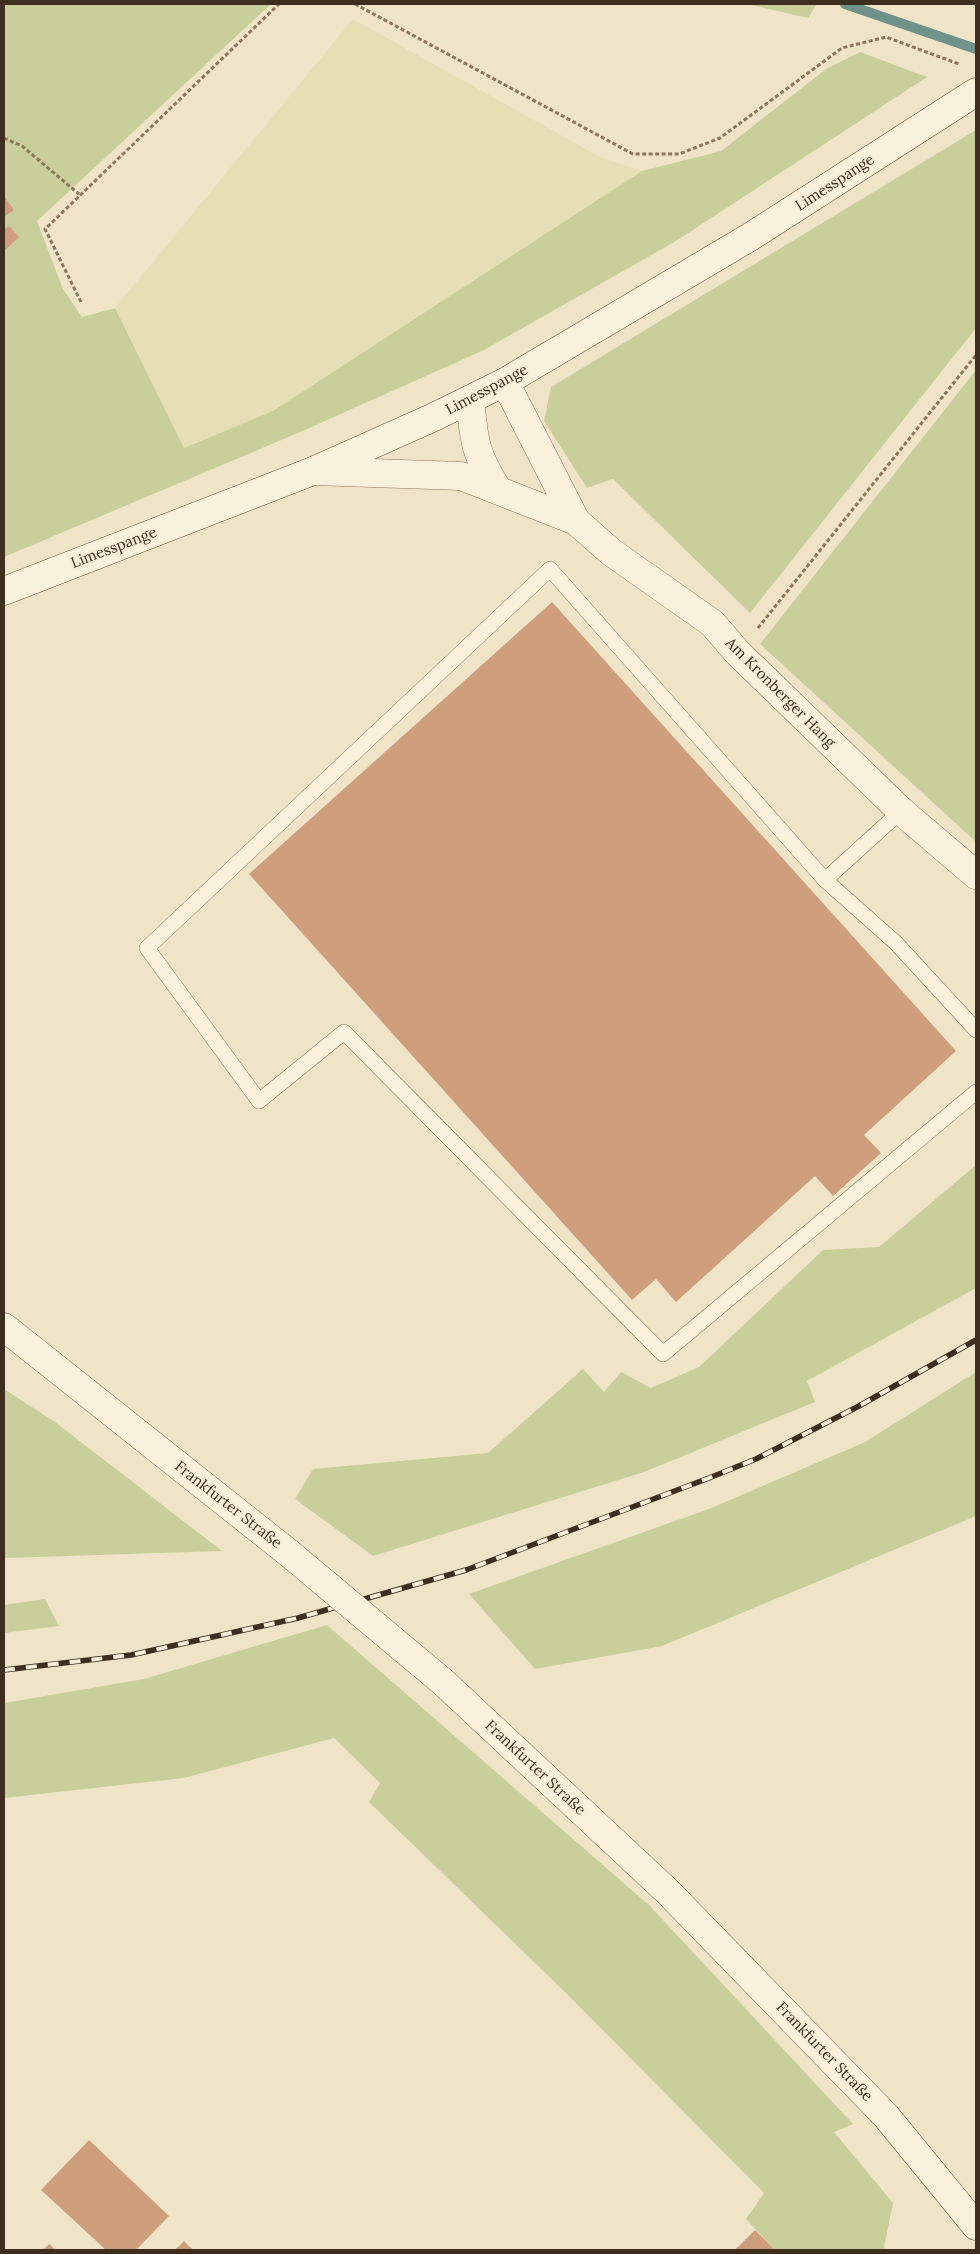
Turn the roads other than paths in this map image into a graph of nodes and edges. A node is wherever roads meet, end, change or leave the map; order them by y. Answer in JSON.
{"nodes":[{"id":1,"x":976,"y":92,"type":"edge"},
{"id":2,"x":505,"y":382,"type":"junction"},
{"id":3,"x":470,"y":400,"type":"junction"},
{"id":4,"x":314,"y":470,"type":"junction"},
{"id":5,"x":498,"y":490,"type":"junction"},
{"id":6,"x":576,"y":521,"type":"junction"},
{"id":7,"x":4,"y":591,"type":"edge"},
{"id":8,"x":901,"y":810,"type":"junction"},
{"id":9,"x":976,"y":875,"type":"edge"},
{"id":10,"x":826,"y":880,"type":"junction"},
{"id":11,"x":976,"y":1030,"type":"edge"},
{"id":12,"x":976,"y":1092,"type":"edge"},
{"id":13,"x":4,"y":1327,"type":"edge"},
{"id":14,"x":4,"y":1336,"type":"edge"},
{"id":15,"x":47,"y":1361,"type":"junction"},
{"id":16,"x":976,"y":2226,"type":"edge"}],
"edges":[{"from":1,"to":2,"type":"main road","name":"Limesspange"},
{"from":2,"to":3,"type":"main road","name":"Limesspange"},
{"from":2,"to":6,"type":"main road","name":"Am Kronberger Hang"},
{"from":3,"to":4,"type":"main road","name":"Limesspange"},
{"from":3,"to":5,"type":"main road"},
{"from":4,"to":5,"type":"main road","name":"Am Kronberger Hang"},
{"from":4,"to":7,"type":"main road","name":"Limesspange"},
{"from":5,"to":6,"type":"main road","name":"Am Kronberger Hang"},
{"from":6,"to":8,"type":"main road","name":"Am Kronberger Hang"},
{"from":8,"to":9,"type":"main road","name":"Am Kronberger Hang"},
{"from":8,"to":10,"type":"lane"},
{"from":10,"to":11,"type":"lane"},
{"from":10,"to":12,"type":"lane"},
{"from":13,"to":15,"type":"main road"},
{"from":14,"to":15,"type":"main road"},
{"from":15,"to":16,"type":"main road","name":"Frankfurter Straße","bridge":true}]}
